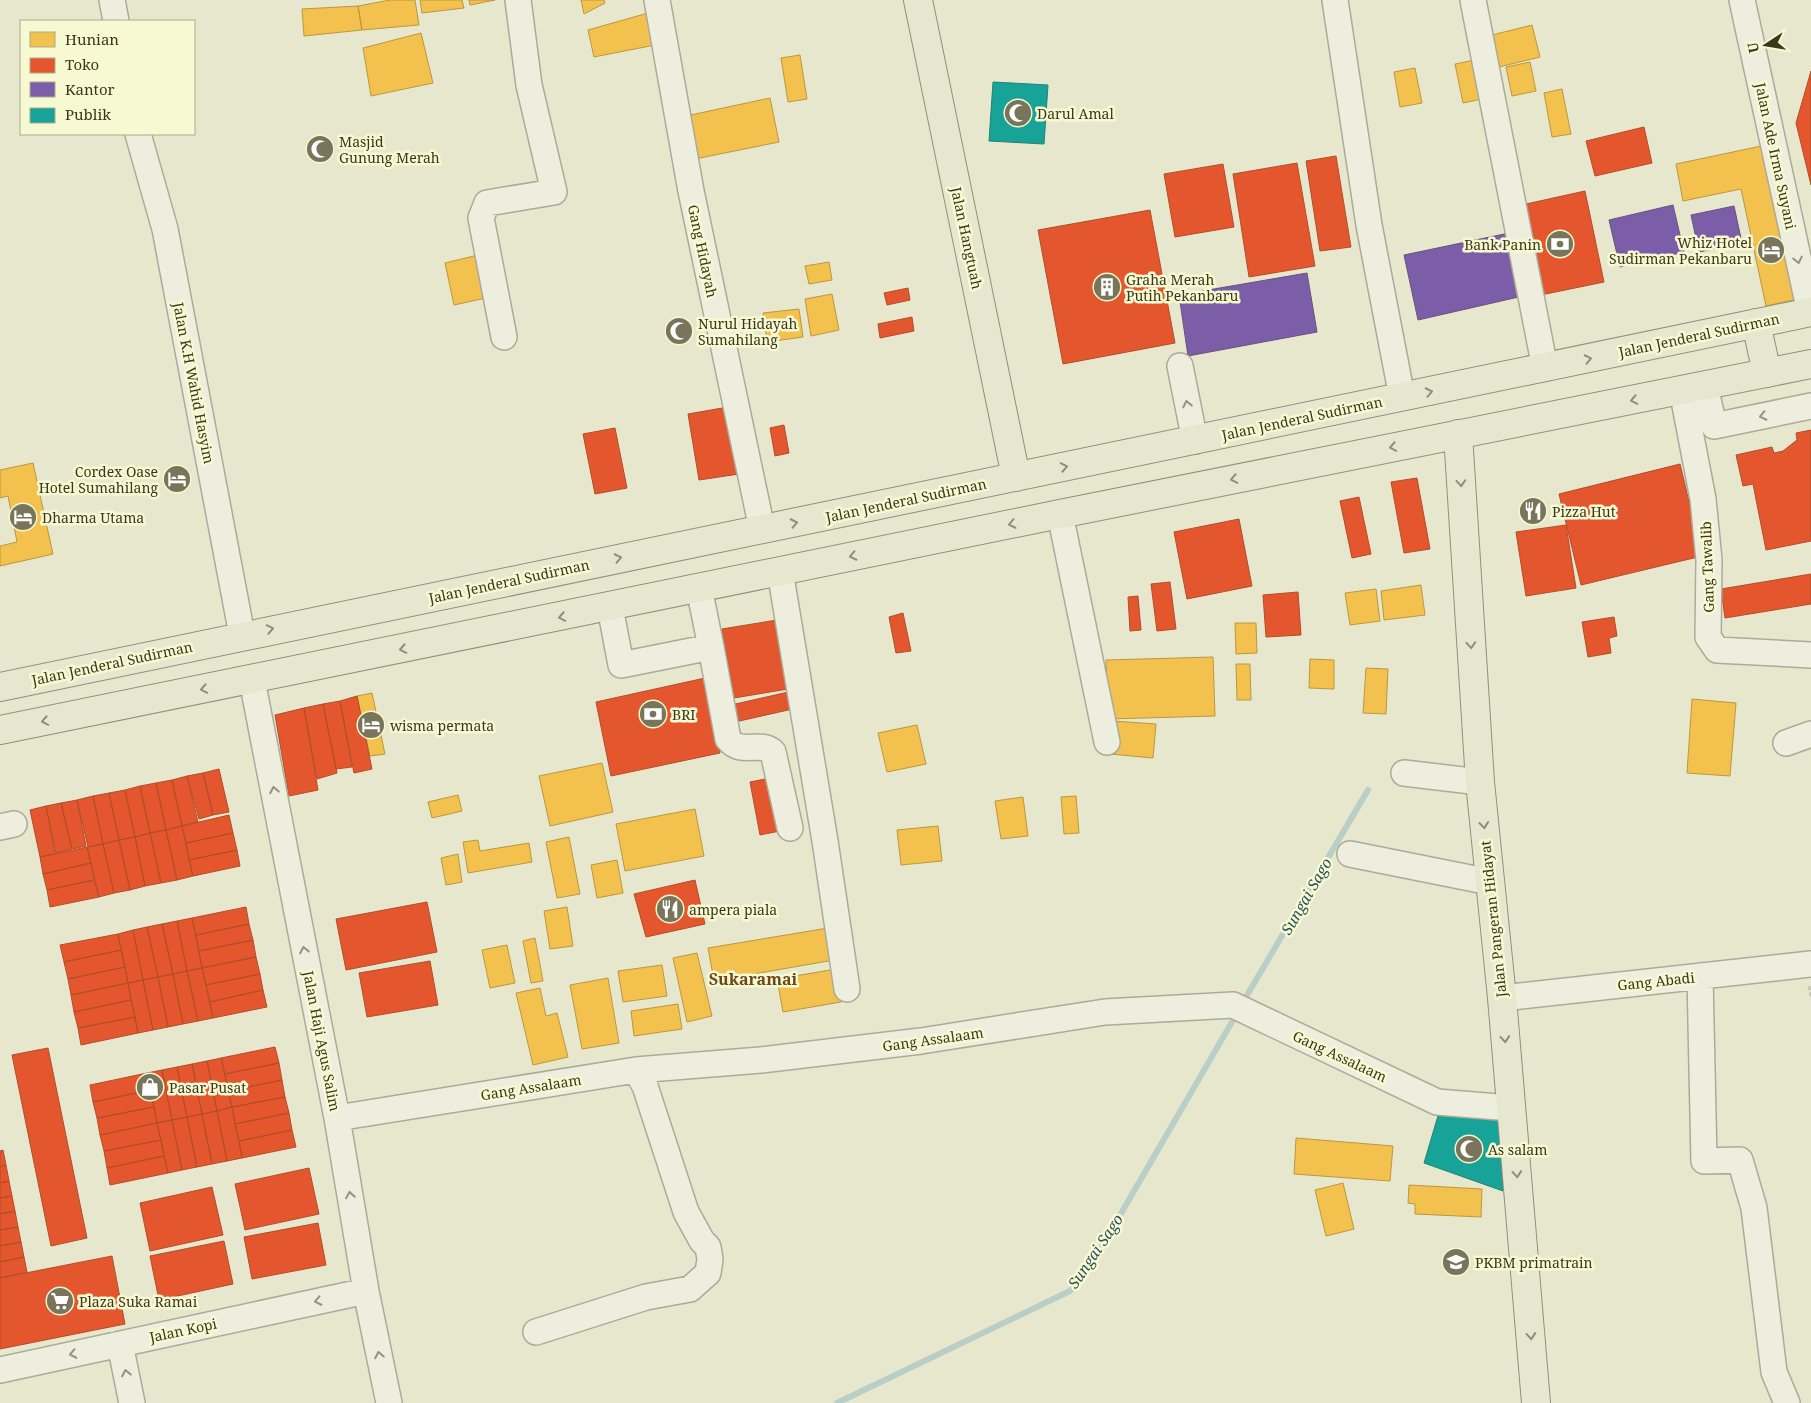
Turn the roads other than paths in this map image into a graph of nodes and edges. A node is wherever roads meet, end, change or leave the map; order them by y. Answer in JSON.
{"nodes":[{"id":1,"x":112,"y":0,"type":"edge"},
{"id":2,"x":518,"y":0,"type":"edge"},
{"id":3,"x":657,"y":0,"type":"edge"},
{"id":4,"x":918,"y":0,"type":"edge"},
{"id":5,"x":1335,"y":0,"type":"edge"},
{"id":6,"x":1473,"y":0,"type":"edge"},
{"id":7,"x":1742,"y":0,"type":"edge"},
{"id":8,"x":116,"y":20,"type":"edge"},
{"id":9,"x":138,"y":135,"type":"edge"},
{"id":10,"x":1810,"y":312,"type":"edge"},
{"id":11,"x":1756,"y":323,"type":"junction"},
{"id":12,"x":504,"y":337,"type":"dead end"},
{"id":13,"x":1811,"y":364,"type":"edge"},
{"id":14,"x":1180,"y":366,"type":"dead end"},
{"id":15,"x":1545,"y":368,"type":"junction"},
{"id":16,"x":1767,"y":372,"type":"junction"},
{"id":17,"x":1693,"y":388,"type":"junction"},
{"id":18,"x":1402,"y":397,"type":"junction"},
{"id":19,"x":1811,"y":406,"type":"edge"},
{"id":20,"x":1458,"y":434,"type":"junction"},
{"id":21,"x":1195,"y":441,"type":"junction"},
{"id":22,"x":1016,"y":477,"type":"junction"},
{"id":23,"x":1060,"y":514,"type":"junction"},
{"id":24,"x":762,"y":529,"type":"junction"},
{"id":25,"x":780,"y":571,"type":"junction"},
{"id":26,"x":699,"y":588,"type":"junction"},
{"id":27,"x":610,"y":607,"type":"junction"},
{"id":28,"x":242,"y":635,"type":"junction"},
{"id":29,"x":711,"y":647,"type":"junction"},
{"id":30,"x":1811,"y":655,"type":"edge"},
{"id":31,"x":252,"y":680,"type":"junction"},
{"id":32,"x":0,"y":687,"type":"edge"},
{"id":33,"x":0,"y":730,"type":"edge"},
{"id":34,"x":1811,"y":734,"type":"edge"},
{"id":35,"x":1107,"y":742,"type":"dead end"},
{"id":36,"x":1786,"y":743,"type":"dead end"},
{"id":37,"x":1404,"y":773,"type":"dead end"},
{"id":38,"x":1480,"y":782,"type":"junction"},
{"id":39,"x":790,"y":828,"type":"dead end"},
{"id":40,"x":1350,"y":854,"type":"dead end"},
{"id":41,"x":1490,"y":882,"type":"junction"},
{"id":42,"x":1811,"y":964,"type":"edge"},
{"id":43,"x":1700,"y":976,"type":"junction"},
{"id":44,"x":847,"y":989,"type":"dead end"},
{"id":45,"x":1502,"y":998,"type":"junction"},
{"id":46,"x":636,"y":1070,"type":"junction"},
{"id":47,"x":1511,"y":1108,"type":"junction"},
{"id":48,"x":337,"y":1118,"type":"junction"},
{"id":49,"x":366,"y":1291,"type":"junction"},
{"id":50,"x":536,"y":1332,"type":"dead end"},
{"id":51,"x":120,"y":1344,"type":"junction"},
{"id":52,"x":0,"y":1370,"type":"edge"},
{"id":53,"x":132,"y":1403,"type":"edge"},
{"id":54,"x":388,"y":1403,"type":"edge"},
{"id":55,"x":1536,"y":1403,"type":"edge"},
{"id":56,"x":1787,"y":1403,"type":"edge"}],
"edges":[{"from":1,"to":8,"type":"street"},
{"from":2,"to":12,"type":"street"},
{"from":3,"to":24,"type":"street","name":"Gang Hidayah"},
{"from":4,"to":22,"type":"main road","name":"Jalan Hangtuah"},
{"from":5,"to":18,"type":"street"},
{"from":6,"to":15,"type":"street"},
{"from":7,"to":10,"type":"street","name":"Jalan Ade Irma Suyani","one_way":true},
{"from":9,"to":28,"type":"street","name":"Jalan K.H Wahid Hasyim"},
{"from":10,"to":11,"type":"main road","name":"Jalan Jenderal Sudirman"},
{"from":15,"to":11,"type":"main road","name":"Jalan Jenderal Sudirman","one_way":true},
{"from":11,"to":16,"type":"main road"},
{"from":13,"to":16,"type":"main road"},
{"from":21,"to":14,"type":"street","one_way":true},
{"from":18,"to":15,"type":"main road","name":"Jalan Jenderal Sudirman","one_way":true},
{"from":16,"to":17,"type":"main road"},
{"from":19,"to":17,"type":"street","one_way":true},
{"from":17,"to":20,"type":"main road","one_way":true},
{"from":17,"to":30,"type":"street","name":"Gang Tawalib"},
{"from":18,"to":21,"type":"main road","name":"Jalan Jenderal Sudirman"},
{"from":20,"to":23,"type":"main road","one_way":true},
{"from":20,"to":38,"type":"main road","name":"Jalan Pangeran Hidayat","one_way":true},
{"from":22,"to":21,"type":"main road","name":"Jalan Jenderal Sudirman","one_way":true},
{"from":24,"to":22,"type":"main road","name":"Jalan Jenderal Sudirman","one_way":true},
{"from":23,"to":25,"type":"main road","one_way":true},
{"from":23,"to":35,"type":"street"},
{"from":28,"to":24,"type":"main road","name":"Jalan Jenderal Sudirman","one_way":true},
{"from":25,"to":26,"type":"main road"},
{"from":25,"to":44,"type":"street"},
{"from":26,"to":27,"type":"main road"},
{"from":26,"to":29,"type":"street"},
{"from":27,"to":29,"type":"street"},
{"from":27,"to":31,"type":"main road","one_way":true},
{"from":28,"to":32,"type":"main road","name":"Jalan Jenderal Sudirman"},
{"from":29,"to":39,"type":"street"},
{"from":31,"to":33,"type":"main road","one_way":true},
{"from":48,"to":31,"type":"street","name":"Jalan Haji Agus Salim","one_way":true},
{"from":34,"to":36,"type":"street"},
{"from":37,"to":38,"type":"street"},
{"from":38,"to":41,"type":"main road","name":"Jalan Pangeran Hidayat","one_way":true},
{"from":40,"to":41,"type":"street"},
{"from":41,"to":45,"type":"main road","name":"Jalan Pangeran Hidayat"},
{"from":42,"to":43,"type":"street","name":"Gang Abadi"},
{"from":43,"to":45,"type":"street","name":"Gang Abadi"},
{"from":43,"to":56,"type":"street"},
{"from":45,"to":47,"type":"main road","name":"Jalan Pangeran Hidayat","one_way":true},
{"from":46,"to":47,"type":"street","name":"Gang Assalaam"},
{"from":46,"to":48,"type":"street","name":"Gang Assalaam"},
{"from":46,"to":50,"type":"street"},
{"from":47,"to":55,"type":"main road","name":"Jalan Pangeran Hidayat","one_way":true},
{"from":49,"to":48,"type":"street","name":"Jalan Haji Agus Salim","one_way":true},
{"from":49,"to":51,"type":"street","name":"Jalan Kopi","one_way":true},
{"from":54,"to":49,"type":"street","name":"Jalan Haji Agus Salim","one_way":true},
{"from":51,"to":52,"type":"street","name":"Jalan Kopi","one_way":true},
{"from":53,"to":51,"type":"street","one_way":true}]}
